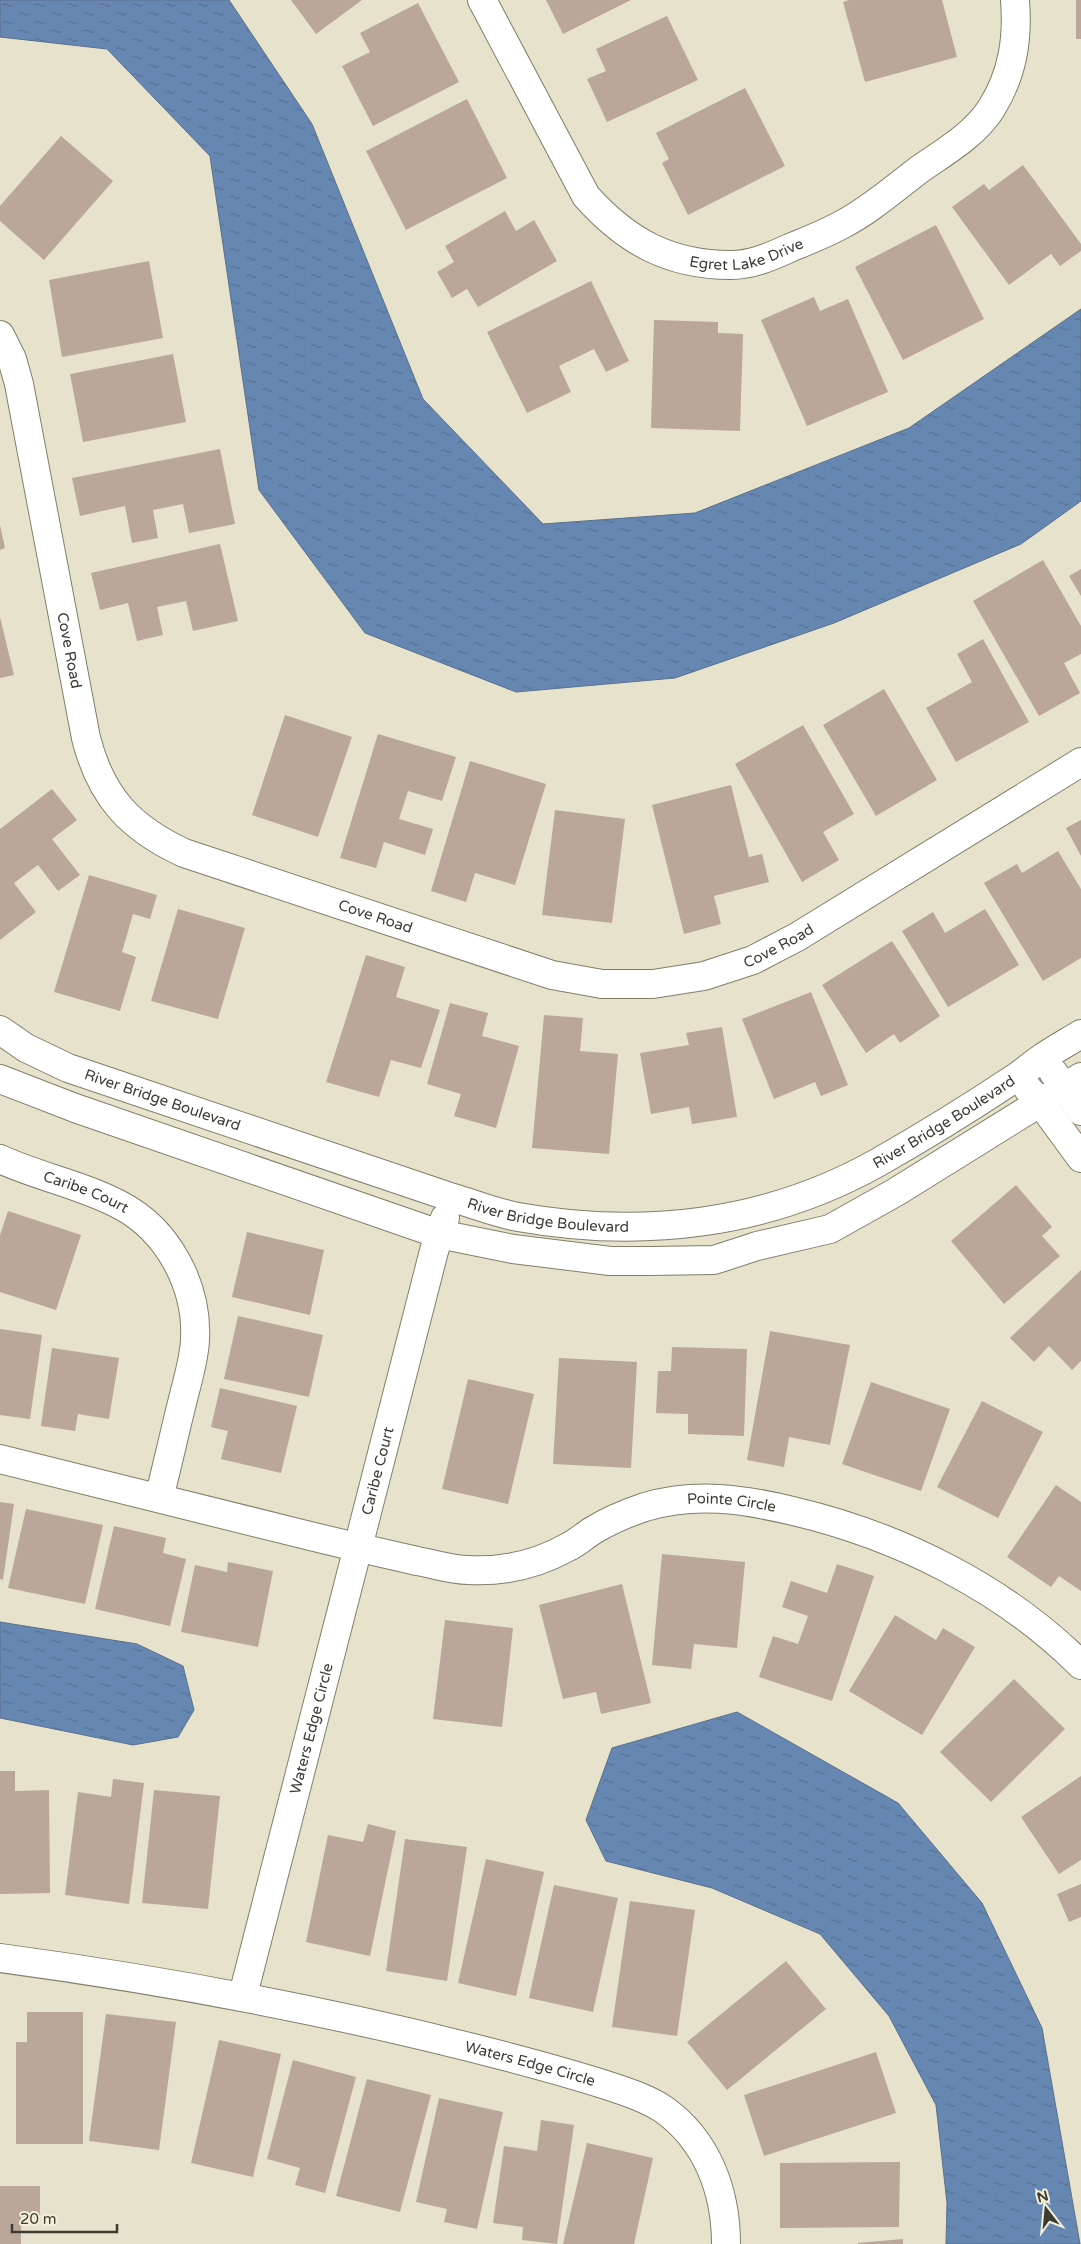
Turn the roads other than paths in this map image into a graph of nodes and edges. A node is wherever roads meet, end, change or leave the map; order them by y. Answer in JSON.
{"nodes":[{"id":1,"x":482,"y":0,"type":"edge"},
{"id":2,"x":1015,"y":0,"type":"edge"},
{"id":3,"x":0,"y":335,"type":"edge"},
{"id":4,"x":1081,"y":762,"type":"edge"},
{"id":5,"x":0,"y":1030,"type":"edge"},
{"id":6,"x":1081,"y":1034,"type":"edge"},
{"id":7,"x":1042,"y":1058,"type":"junction"},
{"id":8,"x":1016,"y":1077,"type":"junction"},
{"id":9,"x":0,"y":1080,"type":"edge"},
{"id":10,"x":1072,"y":1082,"type":"edge"},
{"id":11,"x":1040,"y":1102,"type":"junction"},
{"id":12,"x":1081,"y":1111,"type":"edge"},
{"id":13,"x":1081,"y":1158,"type":"edge"},
{"id":14,"x":0,"y":1159,"type":"edge"},
{"id":15,"x":453,"y":1198,"type":"junction"},
{"id":16,"x":439,"y":1234,"type":"junction"},
{"id":17,"x":0,"y":1459,"type":"edge"},
{"id":18,"x":159,"y":1498,"type":"junction"},
{"id":19,"x":357,"y":1548,"type":"junction"},
{"id":20,"x":1081,"y":1665,"type":"edge"},
{"id":21,"x":0,"y":1958,"type":"edge"},
{"id":22,"x":243,"y":1995,"type":"junction"},
{"id":23,"x":726,"y":2244,"type":"edge"}],
"edges":[{"from":1,"to":2,"type":"street","name":"Egret Lake Drive"},
{"from":3,"to":4,"type":"street","name":"Cove Road"},
{"from":5,"to":15,"type":"street","name":"River Bridge Boulevard"},
{"from":6,"to":7,"type":"street","name":"River Bridge Boulevard"},
{"from":7,"to":8,"type":"street","name":"River Bridge Boulevard"},
{"from":7,"to":10,"type":"street"},
{"from":8,"to":11,"type":"street"},
{"from":8,"to":15,"type":"street","name":"River Bridge Boulevard"},
{"from":9,"to":16,"type":"street"},
{"from":10,"to":11,"type":"street"},
{"from":10,"to":12,"type":"street"},
{"from":11,"to":13,"type":"street"},
{"from":11,"to":16,"type":"street"},
{"from":14,"to":18,"type":"street","name":"Caribe Court"},
{"from":15,"to":16,"type":"street","name":"Caribe Court"},
{"from":16,"to":19,"type":"street","name":"Caribe Court"},
{"from":17,"to":18,"type":"street"},
{"from":18,"to":19,"type":"street"},
{"from":19,"to":20,"type":"street","name":"Pointe Circle"},
{"from":19,"to":22,"type":"street","name":"Waters Edge Circle"},
{"from":21,"to":22,"type":"street","name":"Waters Edge Circle"},
{"from":22,"to":23,"type":"street","name":"Waters Edge Circle"}]}
